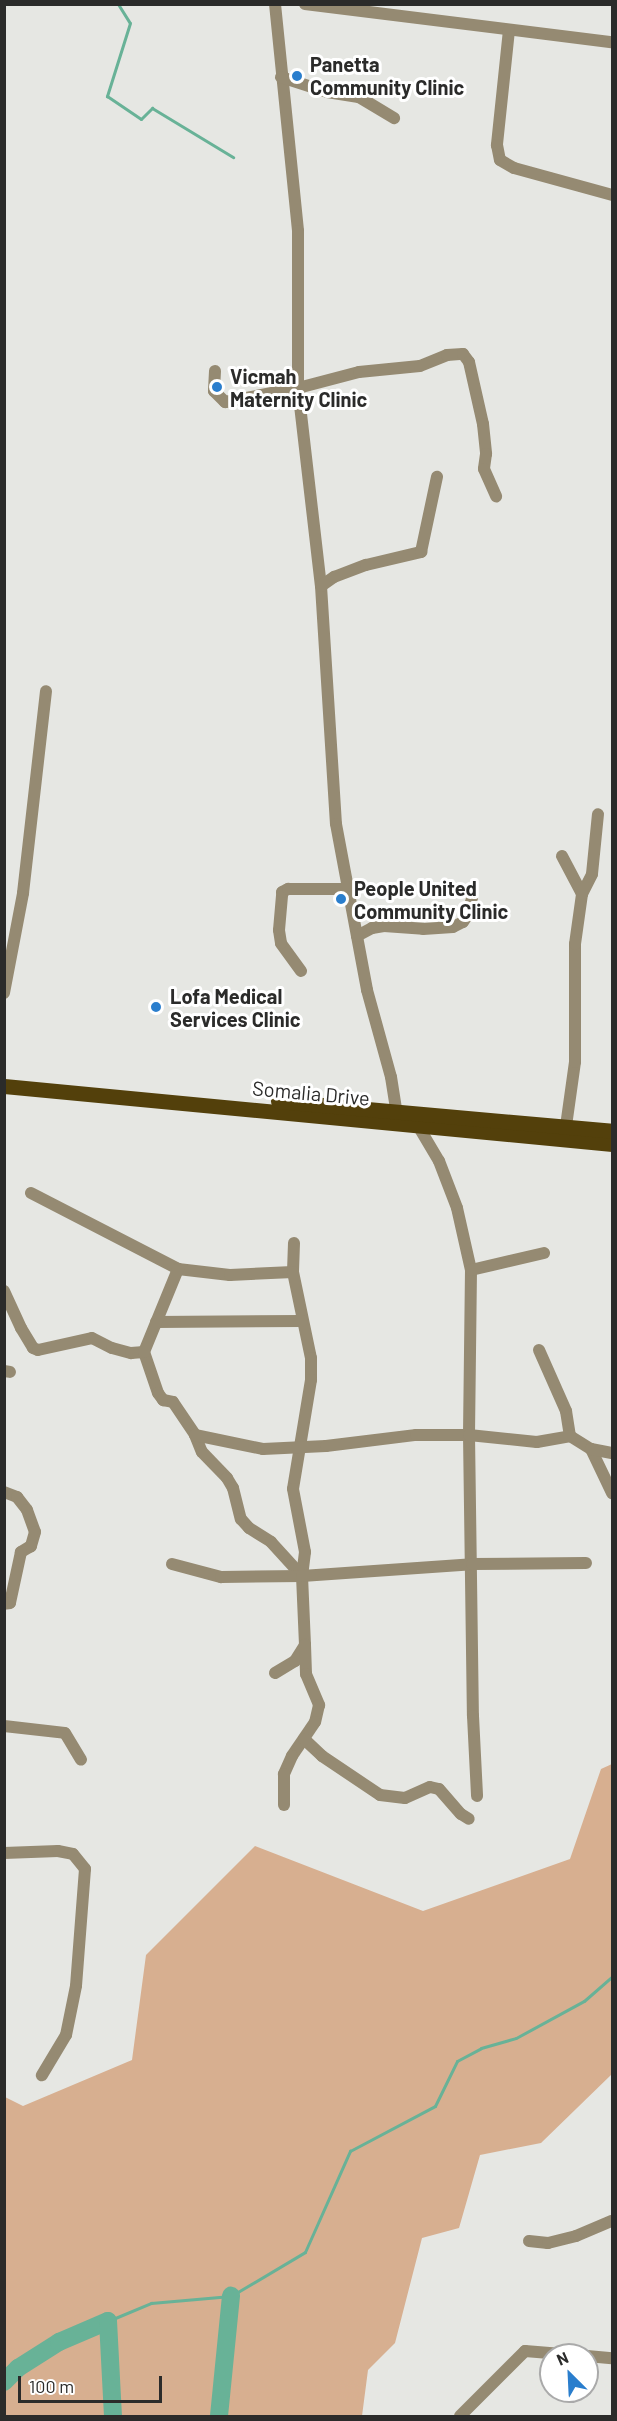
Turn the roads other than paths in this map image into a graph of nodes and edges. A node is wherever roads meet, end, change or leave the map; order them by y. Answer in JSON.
{"nodes":[{"id":1,"x":275,"y":4,"type":"edge"},
{"id":2,"x":304,"y":4,"type":"edge"},
{"id":3,"x":509,"y":30,"type":"junction"},
{"id":4,"x":612,"y":42,"type":"edge"},
{"id":5,"x":281,"y":77,"type":"junction"},
{"id":6,"x":394,"y":118,"type":"dead end"},
{"id":7,"x":612,"y":195,"type":"edge"},
{"id":8,"x":215,"y":371,"type":"dead end"},
{"id":9,"x":298,"y":388,"type":"junction"},
{"id":10,"x":437,"y":477,"type":"dead end"},
{"id":11,"x":496,"y":496,"type":"dead end"},
{"id":12,"x":321,"y":586,"type":"junction"},
{"id":13,"x":46,"y":691,"type":"dead end"},
{"id":14,"x":598,"y":814,"type":"dead end"},
{"id":15,"x":562,"y":856,"type":"dead end"},
{"id":16,"x":349,"y":889,"type":"junction"},
{"id":17,"x":582,"y":894,"type":"junction"},
{"id":18,"x":472,"y":899,"type":"dead end"},
{"id":19,"x":357,"y":936,"type":"junction"},
{"id":20,"x":301,"y":971,"type":"dead end"},
{"id":21,"x":4,"y":993,"type":"edge"},
{"id":22,"x":4,"y":1078,"type":"edge"},
{"id":23,"x":4,"y":1086,"type":"edge"},
{"id":24,"x":396,"y":1110,"type":"junction"},
{"id":25,"x":417,"y":1124,"type":"junction"},
{"id":26,"x":567,"y":1126,"type":"junction"},
{"id":27,"x":612,"y":1131,"type":"edge"},
{"id":28,"x":612,"y":1144,"type":"edge"},
{"id":29,"x":31,"y":1193,"type":"dead end"},
{"id":30,"x":294,"y":1243,"type":"dead end"},
{"id":31,"x":544,"y":1253,"type":"dead end"},
{"id":32,"x":178,"y":1269,"type":"junction"},
{"id":33,"x":471,"y":1270,"type":"junction"},
{"id":34,"x":293,"y":1272,"type":"junction"},
{"id":35,"x":4,"y":1291,"type":"edge"},
{"id":36,"x":302,"y":1321,"type":"junction"},
{"id":37,"x":156,"y":1322,"type":"junction"},
{"id":38,"x":539,"y":1350,"type":"dead end"},
{"id":39,"x":144,"y":1352,"type":"junction"},
{"id":40,"x":195,"y":1435,"type":"junction"},
{"id":41,"x":469,"y":1435,"type":"junction"},
{"id":42,"x":570,"y":1436,"type":"junction"},
{"id":43,"x":299,"y":1448,"type":"junction"},
{"id":44,"x":591,"y":1449,"type":"junction"},
{"id":45,"x":612,"y":1453,"type":"edge"},
{"id":46,"x":4,"y":1492,"type":"edge"},
{"id":47,"x":612,"y":1493,"type":"edge"},
{"id":48,"x":586,"y":1563,"type":"dead end"},
{"id":49,"x":172,"y":1564,"type":"dead end"},
{"id":50,"x":472,"y":1564,"type":"junction"},
{"id":51,"x":302,"y":1576,"type":"junction"},
{"id":52,"x":4,"y":1604,"type":"edge"},
{"id":53,"x":304,"y":1645,"type":"junction"},
{"id":54,"x":275,"y":1673,"type":"dead end"},
{"id":55,"x":4,"y":1726,"type":"edge"},
{"id":56,"x":304,"y":1739,"type":"junction"},
{"id":57,"x":81,"y":1760,"type":"dead end"},
{"id":58,"x":477,"y":1796,"type":"dead end"},
{"id":59,"x":284,"y":1806,"type":"dead end"},
{"id":60,"x":469,"y":1819,"type":"dead end"},
{"id":61,"x":4,"y":1853,"type":"edge"},
{"id":62,"x":42,"y":2075,"type":"dead end"},
{"id":63,"x":612,"y":2221,"type":"edge"},
{"id":64,"x":529,"y":2241,"type":"dead end"},
{"id":65,"x":539,"y":2352,"type":"edge"},
{"id":66,"x":460,"y":2416,"type":"edge"}],
"edges":[{"from":1,"to":5,"type":"street"},
{"from":2,"to":3,"type":"street"},
{"from":3,"to":4,"type":"street"},
{"from":3,"to":7,"type":"street"},
{"from":5,"to":6,"type":"street"},
{"from":5,"to":9,"type":"street"},
{"from":8,"to":9,"type":"street"},
{"from":9,"to":11,"type":"street"},
{"from":9,"to":12,"type":"street"},
{"from":10,"to":12,"type":"street"},
{"from":12,"to":16,"type":"street"},
{"from":13,"to":21,"type":"street"},
{"from":14,"to":17,"type":"street"},
{"from":15,"to":17,"type":"street"},
{"from":16,"to":19,"type":"street"},
{"from":16,"to":20,"type":"street"},
{"from":17,"to":26,"type":"street"},
{"from":18,"to":19,"type":"street"},
{"from":19,"to":24,"type":"street"},
{"from":22,"to":24,"type":"main road","name":"Somalia Drive"},
{"from":23,"to":25,"type":"main road","name":"Somalia Drive"},
{"from":24,"to":26,"type":"main road","name":"Somalia Drive"},
{"from":25,"to":28,"type":"main road","name":"Somalia Drive"},
{"from":25,"to":33,"type":"street"},
{"from":26,"to":27,"type":"main road","name":"Somalia Drive"},
{"from":29,"to":32,"type":"street"},
{"from":30,"to":34,"type":"street"},
{"from":31,"to":33,"type":"street"},
{"from":32,"to":34,"type":"street"},
{"from":32,"to":37,"type":"street"},
{"from":33,"to":41,"type":"street"},
{"from":34,"to":36,"type":"street"},
{"from":35,"to":39,"type":"street"},
{"from":36,"to":37,"type":"street"},
{"from":36,"to":43,"type":"street"},
{"from":37,"to":39,"type":"street"},
{"from":38,"to":42,"type":"street"},
{"from":39,"to":40,"type":"street"},
{"from":40,"to":43,"type":"street"},
{"from":40,"to":51,"type":"street"},
{"from":41,"to":42,"type":"street"},
{"from":41,"to":43,"type":"street"},
{"from":41,"to":50,"type":"street"},
{"from":42,"to":44,"type":"street"},
{"from":43,"to":51,"type":"street"},
{"from":44,"to":45,"type":"street"},
{"from":44,"to":47,"type":"street"},
{"from":46,"to":52,"type":"street"},
{"from":48,"to":50,"type":"street"},
{"from":49,"to":51,"type":"street"},
{"from":50,"to":51,"type":"street"},
{"from":50,"to":58,"type":"street"},
{"from":51,"to":53,"type":"street"},
{"from":53,"to":54,"type":"street"},
{"from":53,"to":56,"type":"street"},
{"from":55,"to":57,"type":"street"},
{"from":56,"to":59,"type":"street"},
{"from":56,"to":60,"type":"street"},
{"from":61,"to":62,"type":"street"},
{"from":63,"to":64,"type":"street"},
{"from":65,"to":66,"type":"street"}]}
